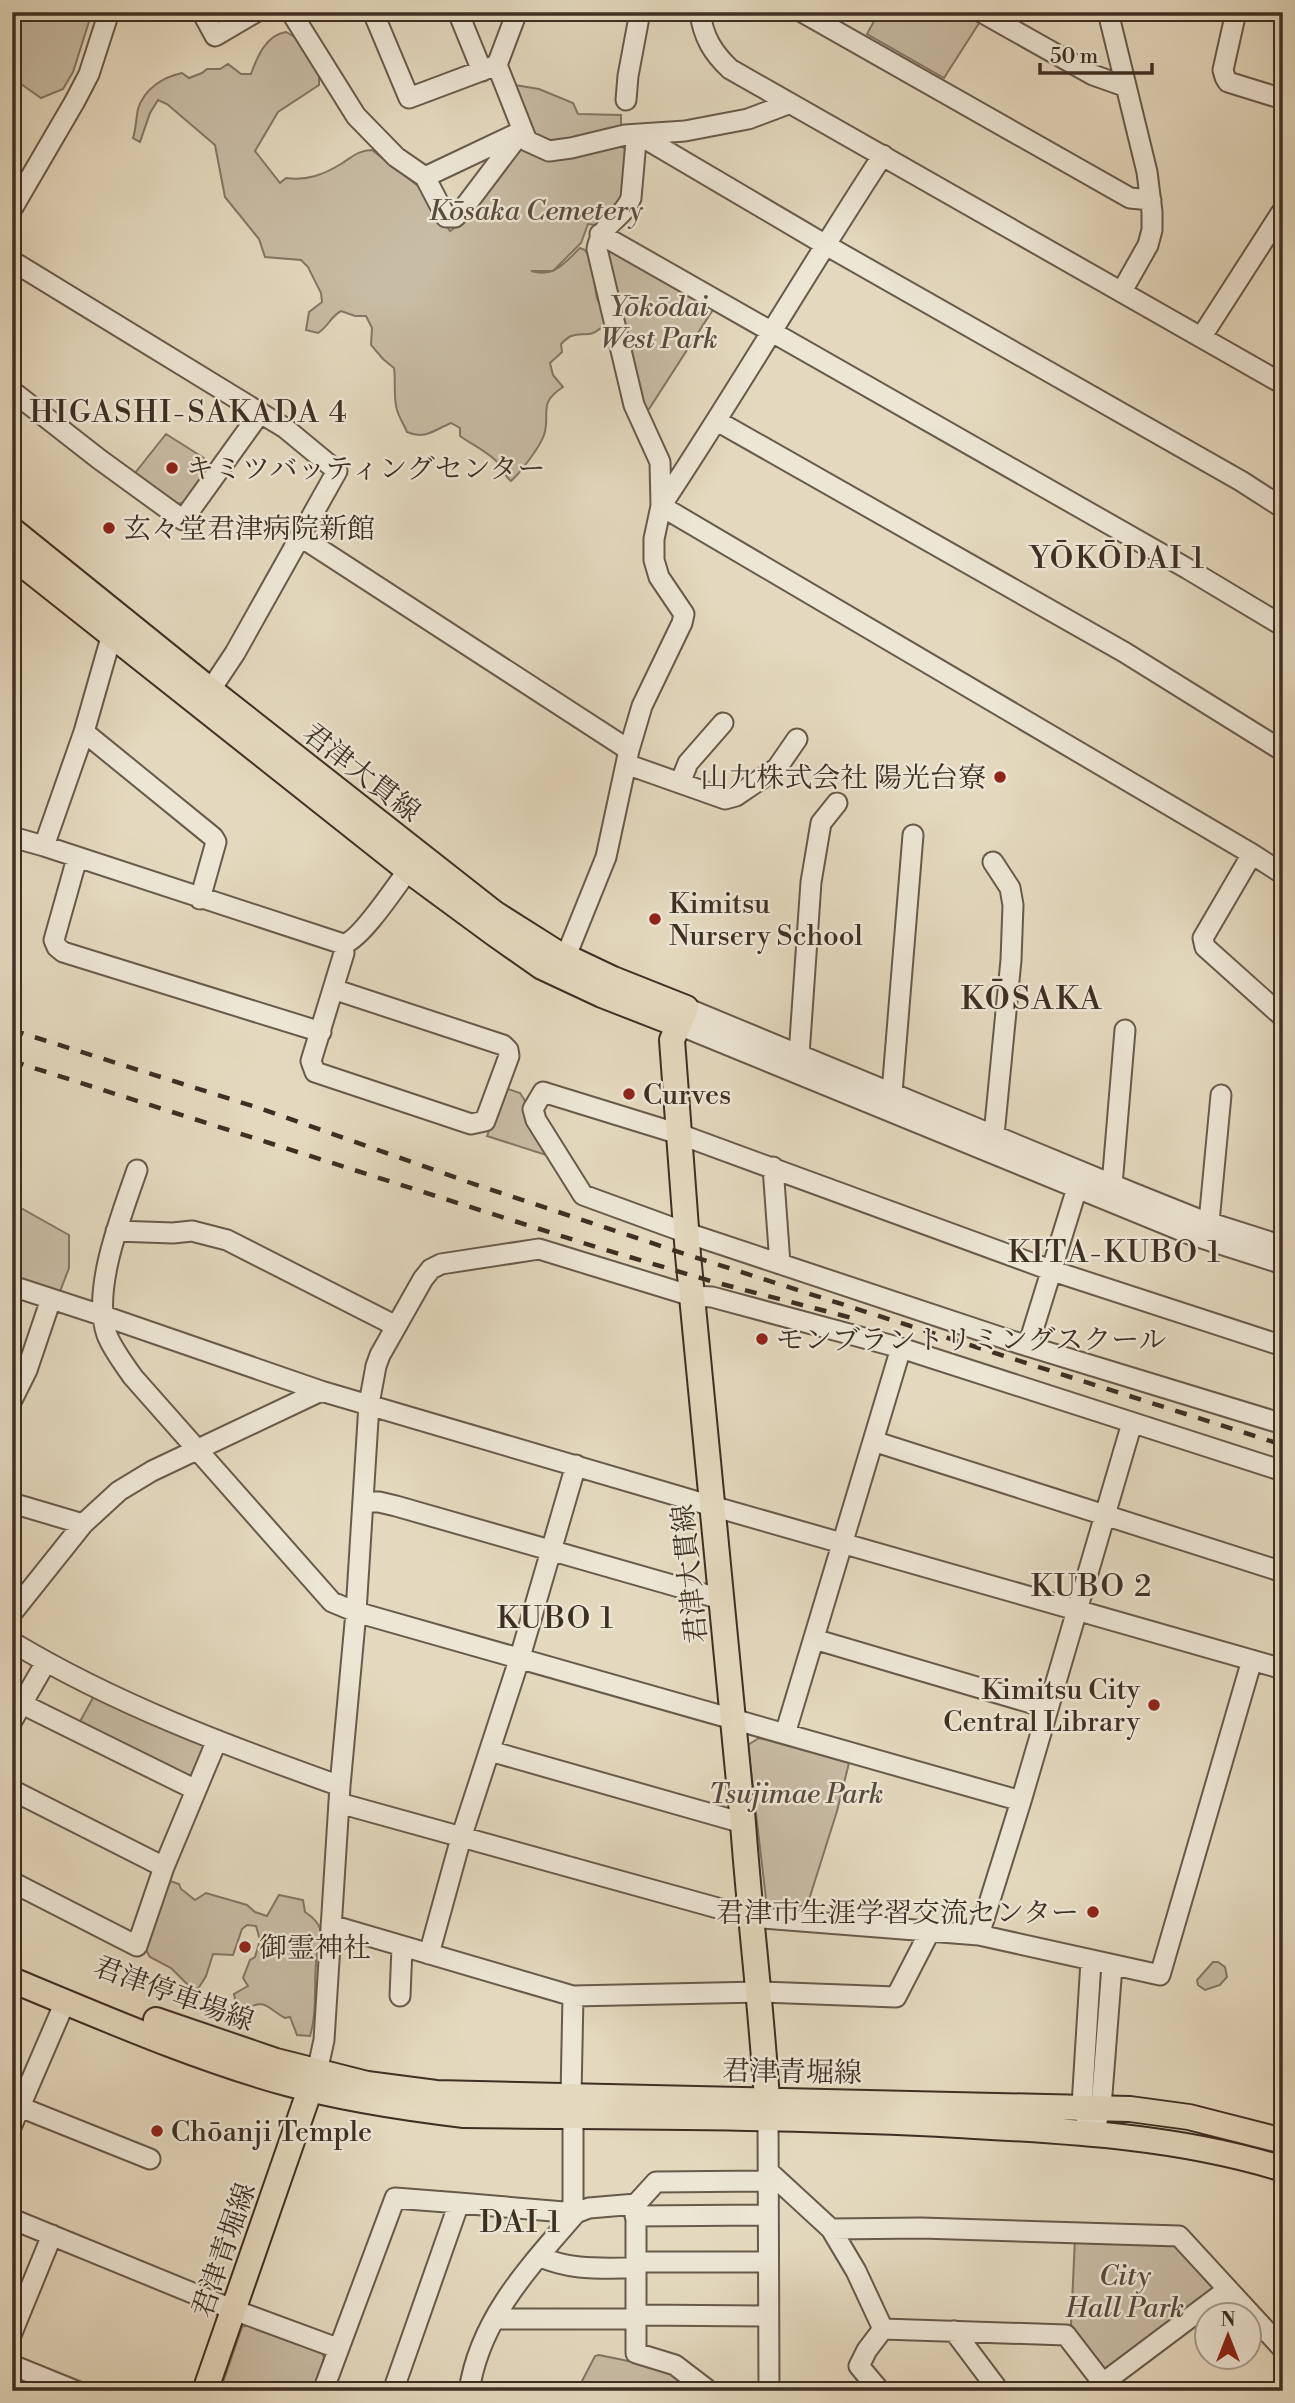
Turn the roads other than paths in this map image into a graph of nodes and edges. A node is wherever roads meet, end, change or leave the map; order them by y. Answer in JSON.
{"nodes":[{"id":1,"x":109,"y":12,"type":"edge"},
{"id":2,"x":202,"y":12,"type":"edge"},
{"id":3,"x":256,"y":12,"type":"edge"},
{"id":4,"x":291,"y":12,"type":"edge"},
{"id":5,"x":373,"y":12,"type":"edge"},
{"id":6,"x":458,"y":12,"type":"edge"},
{"id":7,"x":517,"y":12,"type":"edge"},
{"id":8,"x":640,"y":12,"type":"edge"},
{"id":9,"x":700,"y":12,"type":"edge"},
{"id":10,"x":802,"y":12,"type":"edge"},
{"id":11,"x":981,"y":12,"type":"edge"},
{"id":12,"x":1108,"y":12,"type":"edge"},
{"id":13,"x":1236,"y":12,"type":"edge"},
{"id":14,"x":489,"y":68,"type":"junction"},
{"id":15,"x":1124,"y":86,"type":"junction"},
{"id":16,"x":1283,"y":99,"type":"edge"},
{"id":17,"x":626,"y":100,"type":"dead end"},
{"id":18,"x":789,"y":104,"type":"junction"},
{"id":19,"x":522,"y":131,"type":"junction"},
{"id":20,"x":639,"y":135,"type":"junction"},
{"id":21,"x":883,"y":155,"type":"junction"},
{"id":22,"x":425,"y":177,"type":"junction"},
{"id":23,"x":1150,"y":200,"type":"junction"},
{"id":24,"x":12,"y":209,"type":"edge"},
{"id":25,"x":1283,"y":210,"type":"edge"},
{"id":26,"x":600,"y":234,"type":"junction"},
{"id":27,"x":824,"y":244,"type":"junction"},
{"id":28,"x":12,"y":261,"type":"edge"},
{"id":29,"x":1122,"y":291,"type":"junction"},
{"id":30,"x":772,"y":332,"type":"junction"},
{"id":31,"x":1202,"y":336,"type":"junction"},
{"id":32,"x":1283,"y":384,"type":"edge"},
{"id":33,"x":12,"y":391,"type":"edge"},
{"id":34,"x":260,"y":413,"type":"junction"},
{"id":35,"x":717,"y":421,"type":"junction"},
{"id":36,"x":661,"y":506,"type":"junction"},
{"id":37,"x":1283,"y":508,"type":"edge"},
{"id":38,"x":12,"y":530,"type":"edge"},
{"id":39,"x":301,"y":537,"type":"junction"},
{"id":40,"x":12,"y":555,"type":"edge"},
{"id":41,"x":1283,"y":626,"type":"edge"},
{"id":42,"x":112,"y":634,"type":"junction"},
{"id":43,"x":206,"y":697,"type":"junction"},
{"id":44,"x":723,"y":723,"type":"dead end"},
{"id":45,"x":84,"y":732,"type":"junction"},
{"id":46,"x":797,"y":738,"type":"dead end"},
{"id":47,"x":1283,"y":751,"type":"edge"},
{"id":48,"x":627,"y":757,"type":"junction"},
{"id":49,"x":680,"y":783,"type":"junction"},
{"id":50,"x":837,"y":803,"type":"dead end"},
{"id":51,"x":913,"y":835,"type":"dead end"},
{"id":52,"x":12,"y":837,"type":"edge"},
{"id":53,"x":44,"y":846,"type":"junction"},
{"id":54,"x":1252,"y":854,"type":"junction"},
{"id":55,"x":77,"y":858,"type":"junction"},
{"id":56,"x":993,"y":862,"type":"dead end"},
{"id":57,"x":408,"y":870,"type":"junction"},
{"id":58,"x":1283,"y":874,"type":"edge"},
{"id":59,"x":200,"y":898,"type":"junction"},
{"id":60,"x":343,"y":944,"type":"junction"},
{"id":61,"x":561,"y":965,"type":"junction"},
{"id":62,"x":333,"y":989,"type":"junction"},
{"id":63,"x":683,"y":1017,"type":"junction"},
{"id":64,"x":1283,"y":1017,"type":"edge"},
{"id":65,"x":1125,"y":1030,"type":"dead end"},
{"id":66,"x":320,"y":1031,"type":"junction"},
{"id":67,"x":799,"y":1055,"type":"junction"},
{"id":68,"x":892,"y":1093,"type":"junction"},
{"id":69,"x":1222,"y":1096,"type":"dead end"},
{"id":70,"x":679,"y":1134,"type":"junction"},
{"id":71,"x":994,"y":1135,"type":"junction"},
{"id":72,"x":773,"y":1167,"type":"junction"},
{"id":73,"x":137,"y":1170,"type":"dead end"},
{"id":74,"x":1112,"y":1185,"type":"junction"},
{"id":75,"x":1077,"y":1188,"type":"junction"},
{"id":76,"x":1209,"y":1222,"type":"junction"},
{"id":77,"x":116,"y":1231,"type":"junction"},
{"id":78,"x":687,"y":1233,"type":"junction"},
{"id":79,"x":1283,"y":1246,"type":"edge"},
{"id":80,"x":780,"y":1264,"type":"junction"},
{"id":81,"x":1283,"y":1264,"type":"edge"},
{"id":82,"x":1053,"y":1271,"type":"junction"},
{"id":83,"x":12,"y":1286,"type":"edge"},
{"id":84,"x":692,"y":1296,"type":"junction"},
{"id":85,"x":51,"y":1298,"type":"junction"},
{"id":86,"x":104,"y":1316,"type":"junction"},
{"id":87,"x":396,"y":1326,"type":"junction"},
{"id":88,"x":1028,"y":1346,"type":"junction"},
{"id":89,"x":1283,"y":1346,"type":"edge"},
{"id":90,"x":901,"y":1348,"type":"junction"},
{"id":91,"x":321,"y":1391,"type":"junction"},
{"id":92,"x":12,"y":1400,"type":"edge"},
{"id":93,"x":369,"y":1404,"type":"junction"},
{"id":94,"x":1132,"y":1423,"type":"junction"},
{"id":95,"x":1283,"y":1424,"type":"edge"},
{"id":96,"x":873,"y":1441,"type":"junction"},
{"id":97,"x":198,"y":1451,"type":"junction"},
{"id":98,"x":576,"y":1465,"type":"junction"},
{"id":99,"x":1283,"y":1471,"type":"edge"},
{"id":100,"x":363,"y":1502,"type":"junction"},
{"id":101,"x":12,"y":1503,"type":"edge"},
{"id":102,"x":712,"y":1506,"type":"junction"},
{"id":103,"x":1105,"y":1514,"type":"junction"},
{"id":104,"x":83,"y":1524,"type":"junction"},
{"id":105,"x":842,"y":1544,"type":"junction"},
{"id":106,"x":551,"y":1550,"type":"junction"},
{"id":107,"x":1283,"y":1572,"type":"edge"},
{"id":108,"x":721,"y":1599,"type":"junction"},
{"id":109,"x":1076,"y":1609,"type":"junction"},
{"id":110,"x":356,"y":1612,"type":"junction"},
{"id":111,"x":12,"y":1613,"type":"edge"},
{"id":112,"x":814,"y":1639,"type":"junction"},
{"id":113,"x":12,"y":1642,"type":"edge"},
{"id":114,"x":520,"y":1657,"type":"junction"},
{"id":115,"x":1252,"y":1660,"type":"junction"},
{"id":116,"x":46,"y":1662,"type":"junction"},
{"id":117,"x":1283,"y":1669,"type":"edge"},
{"id":118,"x":1048,"y":1708,"type":"junction"},
{"id":119,"x":17,"y":1712,"type":"edge"},
{"id":120,"x":733,"y":1718,"type":"junction"},
{"id":121,"x":785,"y":1734,"type":"junction"},
{"id":122,"x":217,"y":1740,"type":"junction"},
{"id":123,"x":490,"y":1751,"type":"junction"},
{"id":124,"x":12,"y":1790,"type":"edge"},
{"id":125,"x":196,"y":1790,"type":"junction"},
{"id":126,"x":340,"y":1795,"type":"junction"},
{"id":127,"x":1021,"y":1801,"type":"junction"},
{"id":128,"x":743,"y":1822,"type":"junction"},
{"id":129,"x":461,"y":1838,"type":"junction"},
{"id":130,"x":164,"y":1867,"type":"junction"},
{"id":131,"x":12,"y":1882,"type":"edge"},
{"id":132,"x":750,"y":1917,"type":"junction"},
{"id":133,"x":331,"y":1925,"type":"junction"},
{"id":134,"x":930,"y":1931,"type":"junction"},
{"id":135,"x":979,"y":1935,"type":"junction"},
{"id":136,"x":402,"y":1947,"type":"junction"},
{"id":137,"x":429,"y":1954,"type":"junction"},
{"id":138,"x":1091,"y":1961,"type":"junction"},
{"id":139,"x":12,"y":1962,"type":"edge"},
{"id":140,"x":1112,"y":1966,"type":"junction"},
{"id":141,"x":12,"y":1980,"type":"edge"},
{"id":142,"x":760,"y":1992,"type":"junction"},
{"id":143,"x":400,"y":1996,"type":"dead end"},
{"id":144,"x":573,"y":1996,"type":"junction"},
{"id":145,"x":65,"y":2002,"type":"junction"},
{"id":146,"x":314,"y":2080,"type":"junction"},
{"id":147,"x":572,"y":2106,"type":"junction"},
{"id":148,"x":1092,"y":2107,"type":"junction"},
{"id":149,"x":767,"y":2110,"type":"junction"},
{"id":150,"x":14,"y":2120,"type":"edge"},
{"id":151,"x":1092,"y":2134,"type":"junction"},
{"id":152,"x":1283,"y":2141,"type":"edge"},
{"id":153,"x":150,"y":2159,"type":"dead end"},
{"id":154,"x":1283,"y":2169,"type":"edge"},
{"id":155,"x":768,"y":2176,"type":"junction"},
{"id":156,"x":459,"y":2203,"type":"junction"},
{"id":157,"x":636,"y":2210,"type":"junction"},
{"id":158,"x":574,"y":2213,"type":"junction"},
{"id":159,"x":768,"y":2215,"type":"junction"},
{"id":160,"x":12,"y":2218,"type":"edge"},
{"id":161,"x":831,"y":2229,"type":"junction"},
{"id":162,"x":51,"y":2235,"type":"junction"},
{"id":163,"x":539,"y":2256,"type":"junction"},
{"id":164,"x":768,"y":2262,"type":"junction"},
{"id":165,"x":636,"y":2265,"type":"junction"},
{"id":166,"x":1227,"y":2290,"type":"junction"},
{"id":167,"x":234,"y":2310,"type":"junction"},
{"id":168,"x":768,"y":2316,"type":"junction"},
{"id":169,"x":636,"y":2317,"type":"junction"},
{"id":170,"x":496,"y":2319,"type":"junction"},
{"id":171,"x":883,"y":2329,"type":"junction"},
{"id":172,"x":954,"y":2331,"type":"junction"},
{"id":173,"x":12,"y":2333,"type":"edge"},
{"id":174,"x":338,"y":2348,"type":"junction"},
{"id":175,"x":1283,"y":2349,"type":"edge"},
{"id":176,"x":12,"y":2365,"type":"edge"},
{"id":177,"x":1106,"y":2387,"type":"edge"},
{"id":178,"x":76,"y":2391,"type":"edge"},
{"id":179,"x":205,"y":2391,"type":"edge"},
{"id":180,"x":323,"y":2391,"type":"edge"},
{"id":181,"x":393,"y":2391,"type":"edge"},
{"id":182,"x":469,"y":2391,"type":"edge"},
{"id":183,"x":709,"y":2391,"type":"edge"},
{"id":184,"x":769,"y":2391,"type":"edge"},
{"id":185,"x":880,"y":2391,"type":"edge"},
{"id":186,"x":999,"y":2391,"type":"edge"}],
"edges":[{"from":1,"to":24,"type":"street"},
{"from":2,"to":3,"type":"street"},
{"from":4,"to":22,"type":"street"},
{"from":5,"to":14,"type":"street"},
{"from":6,"to":14,"type":"street"},
{"from":7,"to":14,"type":"street"},
{"from":8,"to":17,"type":"street"},
{"from":9,"to":18,"type":"street"},
{"from":10,"to":23,"type":"street"},
{"from":11,"to":15,"type":"street"},
{"from":12,"to":15,"type":"street"},
{"from":13,"to":16,"type":"street"},
{"from":14,"to":19,"type":"street"},
{"from":15,"to":23,"type":"street"},
{"from":18,"to":20,"type":"street"},
{"from":18,"to":21,"type":"street"},
{"from":19,"to":20,"type":"street"},
{"from":19,"to":22,"type":"street"},
{"from":19,"to":22,"type":"street"},
{"from":20,"to":26,"type":"street"},
{"from":20,"to":27,"type":"street"},
{"from":21,"to":27,"type":"street"},
{"from":21,"to":29,"type":"street"},
{"from":23,"to":29,"type":"street"},
{"from":25,"to":31,"type":"street"},
{"from":26,"to":30,"type":"street"},
{"from":26,"to":36,"type":"street"},
{"from":27,"to":30,"type":"street"},
{"from":27,"to":37,"type":"street"},
{"from":28,"to":34,"type":"street"},
{"from":29,"to":31,"type":"street"},
{"from":30,"to":35,"type":"street"},
{"from":30,"to":41,"type":"street"},
{"from":31,"to":32,"type":"street"},
{"from":33,"to":34,"type":"street"},
{"from":34,"to":39,"type":"street"},
{"from":35,"to":36,"type":"street"},
{"from":35,"to":47,"type":"street"},
{"from":36,"to":48,"type":"street"},
{"from":36,"to":54,"type":"street"},
{"from":38,"to":43,"type":"main road","name":"君津大貫線"},
{"from":39,"to":43,"type":"street"},
{"from":39,"to":48,"type":"street"},
{"from":40,"to":42,"type":"main road","name":"君津大貫線"},
{"from":42,"to":43,"type":"main road","name":"君津大貫線"},
{"from":42,"to":45,"type":"street"},
{"from":43,"to":57,"type":"main road","name":"君津大貫線"},
{"from":43,"to":61,"type":"main road","name":"君津大貫線"},
{"from":44,"to":49,"type":"street"},
{"from":45,"to":53,"type":"street"},
{"from":45,"to":59,"type":"street"},
{"from":46,"to":49,"type":"street"},
{"from":48,"to":49,"type":"street"},
{"from":48,"to":61,"type":"street"},
{"from":50,"to":67,"type":"street"},
{"from":51,"to":68,"type":"street"},
{"from":52,"to":53,"type":"street"},
{"from":53,"to":55,"type":"street"},
{"from":54,"to":58,"type":"street"},
{"from":54,"to":64,"type":"street"},
{"from":55,"to":59,"type":"street"},
{"from":55,"to":66,"type":"street"},
{"from":56,"to":71,"type":"street"},
{"from":57,"to":60,"type":"street"},
{"from":57,"to":61,"type":"main road","name":"君津大貫線"},
{"from":59,"to":60,"type":"street"},
{"from":60,"to":62,"type":"street"},
{"from":61,"to":63,"type":"main road","name":"君津大貫線"},
{"from":62,"to":66,"type":"street"},
{"from":62,"to":66,"type":"street"},
{"from":63,"to":67,"type":"street"},
{"from":63,"to":70,"type":"main road","name":"君津大貫線"},
{"from":63,"to":75,"type":"street"},
{"from":65,"to":74,"type":"street"},
{"from":67,"to":68,"type":"street"},
{"from":68,"to":71,"type":"street"},
{"from":69,"to":76,"type":"street"},
{"from":70,"to":72,"type":"street"},
{"from":70,"to":78,"type":"main road","name":"君津大貫線"},
{"from":70,"to":78,"type":"street"},
{"from":71,"to":74,"type":"street"},
{"from":72,"to":80,"type":"street"},
{"from":72,"to":82,"type":"street"},
{"from":73,"to":77,"type":"street"},
{"from":74,"to":76,"type":"street"},
{"from":75,"to":81,"type":"street"},
{"from":75,"to":82,"type":"street"},
{"from":76,"to":79,"type":"street"},
{"from":77,"to":86,"type":"street"},
{"from":77,"to":87,"type":"street"},
{"from":78,"to":80,"type":"street"},
{"from":78,"to":84,"type":"main road","name":"君津大貫線"},
{"from":80,"to":88,"type":"street"},
{"from":82,"to":88,"type":"street"},
{"from":82,"to":89,"type":"street"},
{"from":83,"to":85,"type":"street"},
{"from":84,"to":87,"type":"street"},
{"from":84,"to":90,"type":"street"},
{"from":84,"to":102,"type":"main road","name":"君津大貫線"},
{"from":85,"to":86,"type":"street"},
{"from":85,"to":92,"type":"street"},
{"from":86,"to":91,"type":"street"},
{"from":86,"to":97,"type":"street"},
{"from":87,"to":93,"type":"street"},
{"from":88,"to":95,"type":"street"},
{"from":90,"to":94,"type":"street"},
{"from":90,"to":96,"type":"street"},
{"from":91,"to":93,"type":"street"},
{"from":91,"to":97,"type":"street"},
{"from":93,"to":98,"type":"street"},
{"from":93,"to":100,"type":"street"},
{"from":94,"to":99,"type":"street"},
{"from":94,"to":103,"type":"street"},
{"from":96,"to":103,"type":"street"},
{"from":96,"to":105,"type":"street"},
{"from":97,"to":104,"type":"street"},
{"from":97,"to":110,"type":"street"},
{"from":98,"to":102,"type":"street"},
{"from":98,"to":106,"type":"street"},
{"from":100,"to":106,"type":"street"},
{"from":100,"to":110,"type":"street"},
{"from":101,"to":104,"type":"street"},
{"from":102,"to":105,"type":"street"},
{"from":102,"to":108,"type":"main road","name":"君津大貫線"},
{"from":103,"to":107,"type":"street"},
{"from":103,"to":109,"type":"street"},
{"from":104,"to":111,"type":"street"},
{"from":105,"to":109,"type":"street"},
{"from":105,"to":112,"type":"street"},
{"from":106,"to":108,"type":"street"},
{"from":106,"to":114,"type":"street"},
{"from":108,"to":120,"type":"main road","name":"君津大貫線"},
{"from":109,"to":115,"type":"street"},
{"from":109,"to":118,"type":"street"},
{"from":110,"to":114,"type":"street"},
{"from":110,"to":126,"type":"street"},
{"from":112,"to":118,"type":"street"},
{"from":112,"to":121,"type":"street"},
{"from":113,"to":116,"type":"street"},
{"from":114,"to":120,"type":"street"},
{"from":114,"to":123,"type":"street"},
{"from":115,"to":117,"type":"street"},
{"from":115,"to":140,"type":"street"},
{"from":116,"to":119,"type":"street"},
{"from":116,"to":122,"type":"street"},
{"from":118,"to":127,"type":"street"},
{"from":119,"to":125,"type":"street"},
{"from":120,"to":121,"type":"street"},
{"from":120,"to":128,"type":"main road","name":"君津大貫線"},
{"from":121,"to":127,"type":"street"},
{"from":122,"to":125,"type":"street"},
{"from":122,"to":126,"type":"street"},
{"from":123,"to":128,"type":"street"},
{"from":123,"to":129,"type":"street"},
{"from":124,"to":130,"type":"street"},
{"from":125,"to":130,"type":"street"},
{"from":126,"to":129,"type":"street"},
{"from":126,"to":133,"type":"street"},
{"from":127,"to":135,"type":"street"},
{"from":128,"to":132,"type":"main road","name":"君津大貫線"},
{"from":129,"to":132,"type":"street"},
{"from":129,"to":137,"type":"street"},
{"from":130,"to":131,"type":"street"},
{"from":132,"to":134,"type":"street"},
{"from":132,"to":142,"type":"main road","name":"君津大貫線"},
{"from":133,"to":136,"type":"street"},
{"from":133,"to":146,"type":"street"},
{"from":134,"to":135,"type":"street"},
{"from":134,"to":142,"type":"street"},
{"from":135,"to":138,"type":"street"},
{"from":136,"to":137,"type":"street"},
{"from":136,"to":143,"type":"street"},
{"from":137,"to":144,"type":"street"},
{"from":138,"to":140,"type":"street"},
{"from":138,"to":148,"type":"street"},
{"from":139,"to":146,"type":"main road","name":"君津停車場線"},
{"from":140,"to":148,"type":"street"},
{"from":141,"to":145,"type":"main road","name":"君津停車場線"},
{"from":142,"to":144,"type":"street"},
{"from":142,"to":149,"type":"main road","name":"君津大貫線"},
{"from":144,"to":147,"type":"street"},
{"from":145,"to":146,"type":"main road","name":"君津停車場線"},
{"from":145,"to":150,"type":"street"},
{"from":146,"to":147,"type":"main road","name":"君津青堀線"},
{"from":146,"to":167,"type":"main road","name":"君津青堀線"},
{"from":147,"to":149,"type":"main road","name":"君津青堀線"},
{"from":147,"to":158,"type":"street"},
{"from":148,"to":149,"type":"main road","name":"君津青堀線"},
{"from":148,"to":151,"type":"street"},
{"from":148,"to":152,"type":"main road","name":"君津青堀線"},
{"from":149,"to":151,"type":"main road","name":"君津青堀線"},
{"from":149,"to":155,"type":"street"},
{"from":150,"to":153,"type":"street"},
{"from":151,"to":154,"type":"main road","name":"君津青堀線"},
{"from":155,"to":157,"type":"street"},
{"from":155,"to":159,"type":"street"},
{"from":155,"to":161,"type":"street"},
{"from":156,"to":158,"type":"street"},
{"from":156,"to":174,"type":"street"},
{"from":156,"to":181,"type":"street"},
{"from":157,"to":158,"type":"street"},
{"from":157,"to":159,"type":"street"},
{"from":157,"to":165,"type":"street"},
{"from":158,"to":163,"type":"street"},
{"from":159,"to":164,"type":"street"},
{"from":160,"to":162,"type":"street"},
{"from":161,"to":166,"type":"street"},
{"from":161,"to":171,"type":"street"},
{"from":162,"to":167,"type":"street"},
{"from":162,"to":173,"type":"street"},
{"from":163,"to":165,"type":"street"},
{"from":163,"to":170,"type":"street"},
{"from":164,"to":165,"type":"street"},
{"from":164,"to":168,"type":"street"},
{"from":165,"to":169,"type":"street"},
{"from":166,"to":175,"type":"street"},
{"from":166,"to":177,"type":"street"},
{"from":167,"to":174,"type":"street"},
{"from":167,"to":179,"type":"main road","name":"君津青堀線"},
{"from":168,"to":169,"type":"street"},
{"from":168,"to":184,"type":"street"},
{"from":169,"to":170,"type":"street"},
{"from":169,"to":183,"type":"street"},
{"from":170,"to":182,"type":"street"},
{"from":171,"to":172,"type":"street"},
{"from":171,"to":185,"type":"street"},
{"from":172,"to":177,"type":"street"},
{"from":172,"to":186,"type":"street"},
{"from":174,"to":180,"type":"street"},
{"from":176,"to":178,"type":"street"}]}
